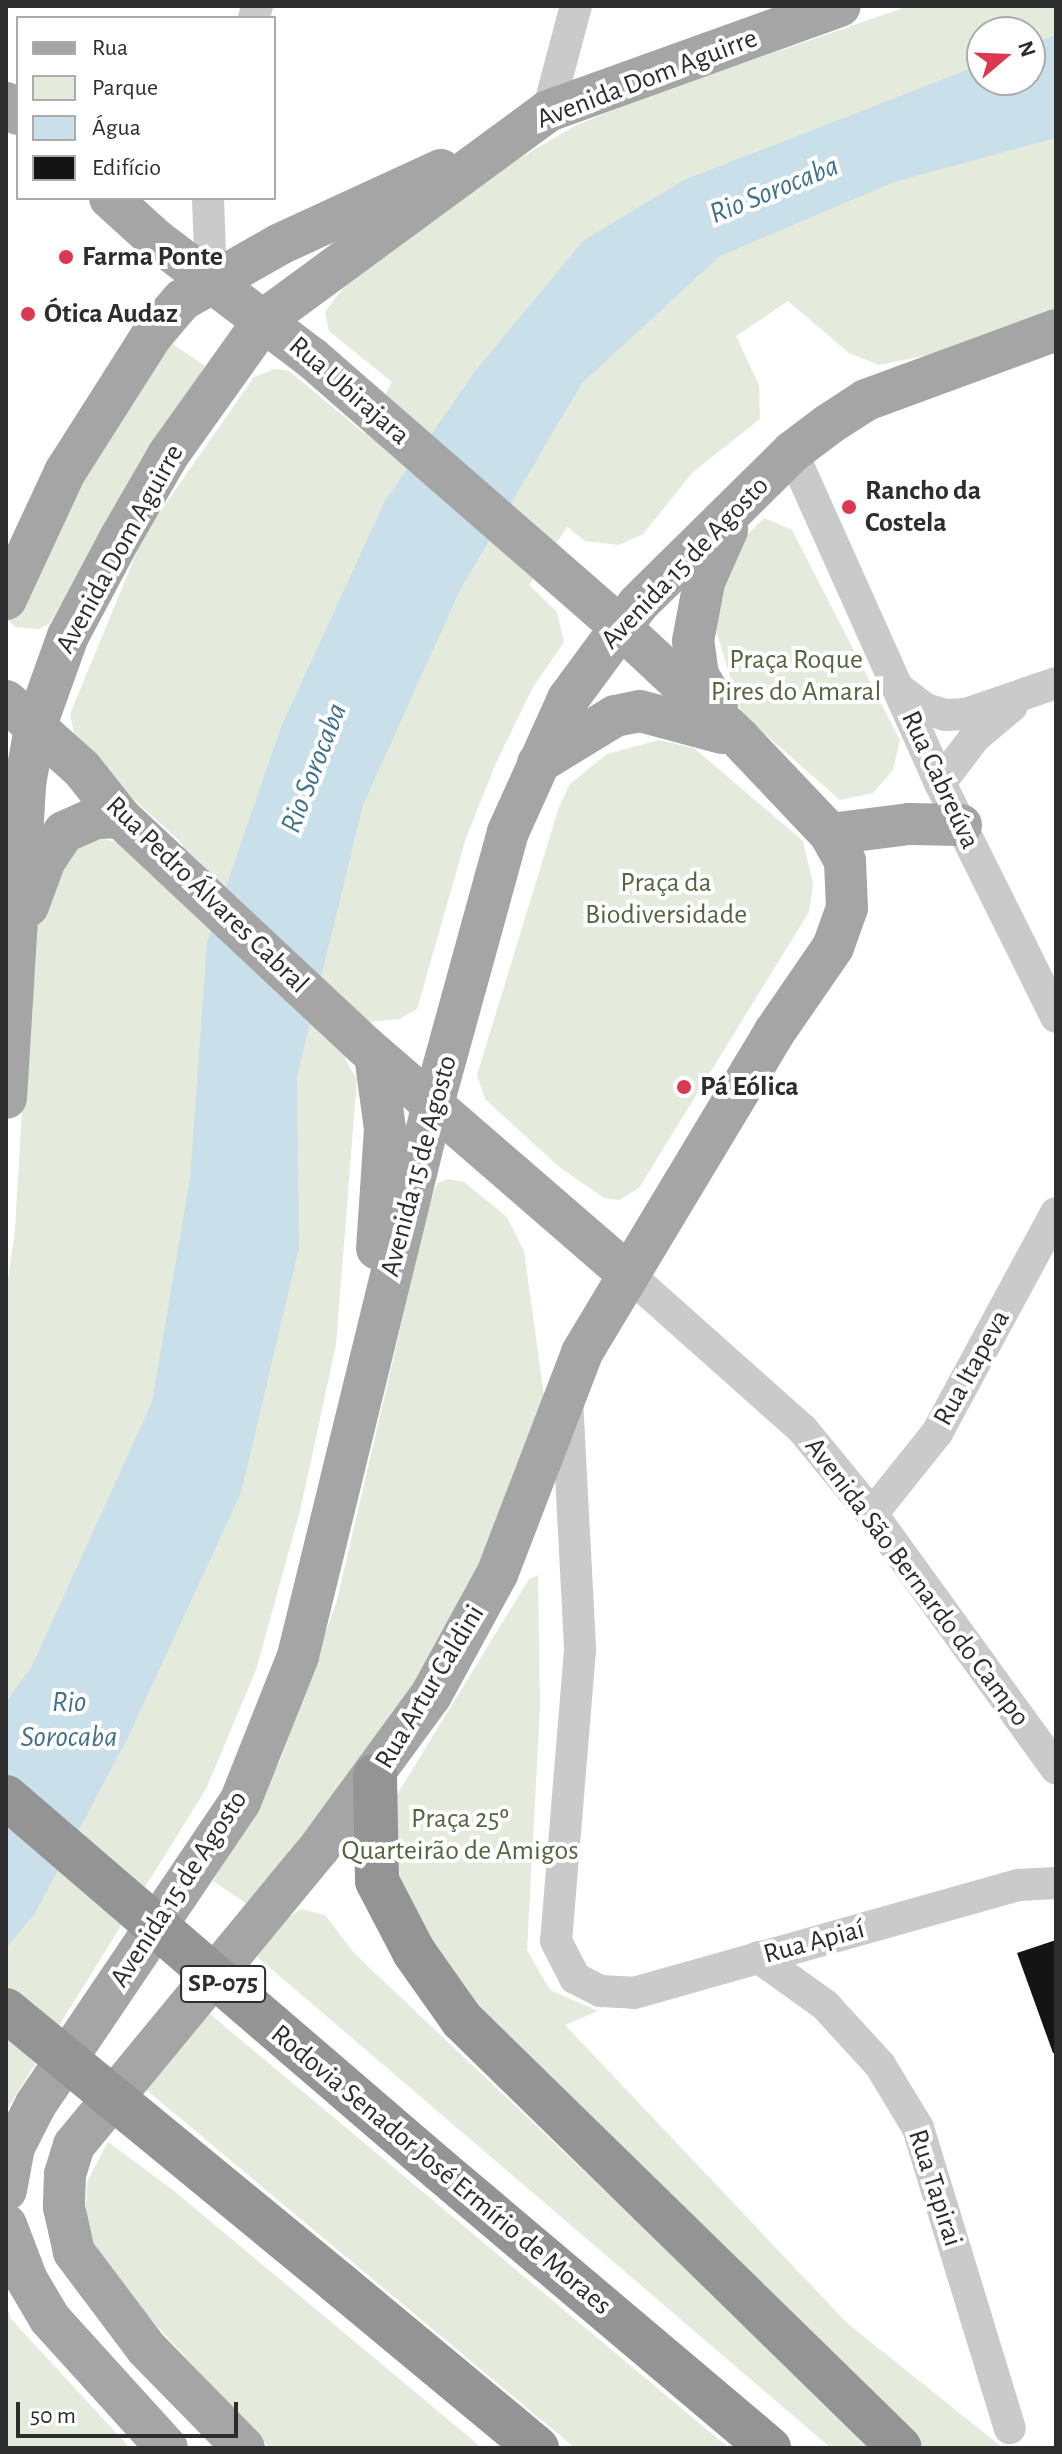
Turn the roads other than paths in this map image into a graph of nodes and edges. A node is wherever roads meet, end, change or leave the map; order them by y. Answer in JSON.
{"nodes":[{"id":1,"x":576,"y":6,"type":"edge"},
{"id":2,"x":840,"y":6,"type":"edge"},
{"id":3,"x":548,"y":111,"type":"junction"},
{"id":4,"x":503,"y":141,"type":"junction"},
{"id":5,"x":112,"y":200,"type":"edge"},
{"id":6,"x":208,"y":200,"type":"edge"},
{"id":7,"x":211,"y":280,"type":"junction"},
{"id":8,"x":265,"y":319,"type":"junction"},
{"id":9,"x":1056,"y":330,"type":"edge"},
{"id":10,"x":792,"y":452,"type":"junction"},
{"id":11,"x":737,"y":509,"type":"junction"},
{"id":12,"x":6,"y":599,"type":"edge"},
{"id":13,"x":618,"y":625,"type":"junction"},
{"id":14,"x":68,"y":636,"type":"junction"},
{"id":15,"x":6,"y":682,"type":"edge"},
{"id":16,"x":1056,"y":683,"type":"edge"},
{"id":17,"x":897,"y":687,"type":"junction"},
{"id":18,"x":1024,"y":696,"type":"junction"},
{"id":19,"x":20,"y":714,"type":"edge"},
{"id":20,"x":739,"y":738,"type":"junction"},
{"id":21,"x":534,"y":766,"type":"junction"},
{"id":22,"x":940,"y":783,"type":"junction"},
{"id":23,"x":129,"y":825,"type":"junction"},
{"id":24,"x":961,"y":825,"type":"junction"},
{"id":25,"x":830,"y":834,"type":"junction"},
{"id":26,"x":14,"y":953,"type":"junction"},
{"id":27,"x":1056,"y":1017,"type":"edge"},
{"id":28,"x":370,"y":1051,"type":"junction"},
{"id":29,"x":6,"y":1098,"type":"edge"},
{"id":30,"x":432,"y":1108,"type":"junction"},
{"id":31,"x":1056,"y":1213,"type":"edge"},
{"id":32,"x":628,"y":1274,"type":"junction"},
{"id":33,"x":372,"y":1347,"type":"junction"},
{"id":34,"x":566,"y":1391,"type":"junction"},
{"id":35,"x":872,"y":1514,"type":"junction"},
{"id":36,"x":1056,"y":1768,"type":"edge"},
{"id":37,"x":375,"y":1776,"type":"junction"},
{"id":38,"x":6,"y":1797,"type":"edge"},
{"id":39,"x":1056,"y":1883,"type":"edge"},
{"id":40,"x":758,"y":1957,"type":"junction"},
{"id":41,"x":6,"y":2010,"type":"edge"},
{"id":42,"x":6,"y":2190,"type":"edge"},
{"id":43,"x":6,"y":2225,"type":"edge"},
{"id":44,"x":1010,"y":2428,"type":"dead end"},
{"id":45,"x":167,"y":2448,"type":"edge"},
{"id":46,"x":244,"y":2448,"type":"edge"},
{"id":47,"x":537,"y":2448,"type":"edge"},
{"id":48,"x":769,"y":2448,"type":"edge"},
{"id":49,"x":900,"y":2448,"type":"edge"}],
"edges":[{"from":1,"to":3,"type":"street"},
{"from":2,"to":3,"type":"main road","name":"Avenida Dom Aguirre"},
{"from":3,"to":4,"type":"main road","name":"Avenida Dom Aguirre"},
{"from":4,"to":7,"type":"main road","name":"Avenida Dom Aguirre"},
{"from":4,"to":8,"type":"main road","name":"Avenida Dom Aguirre"},
{"from":5,"to":7,"type":"main road","name":"Rua Ubirajara"},
{"from":6,"to":7,"type":"street"},
{"from":7,"to":8,"type":"main road","name":"Rua Ubirajara"},
{"from":7,"to":12,"type":"main road","name":"Avenida Dom Aguirre"},
{"from":8,"to":13,"type":"main road","name":"Rua Ubirajara"},
{"from":8,"to":14,"type":"main road","name":"Avenida Dom Aguirre"},
{"from":9,"to":10,"type":"main road","name":"Avenida 15 de Agosto"},
{"from":10,"to":11,"type":"main road","name":"Avenida 15 de Agosto"},
{"from":10,"to":17,"type":"street","name":"Rua Cabreúva"},
{"from":11,"to":13,"type":"main road","name":"Avenida 15 de Agosto"},
{"from":11,"to":20,"type":"main road"},
{"from":13,"to":20,"type":"main road","name":"Rua Ubirajara"},
{"from":13,"to":21,"type":"main road","name":"Avenida 15 de Agosto"},
{"from":14,"to":15,"type":"main road"},
{"from":14,"to":19,"type":"main road","name":"Avenida Dom Aguirre"},
{"from":16,"to":18,"type":"street"},
{"from":17,"to":18,"type":"street"},
{"from":17,"to":22,"type":"street","name":"Rua Cabreúva"},
{"from":18,"to":22,"type":"street"},
{"from":19,"to":23,"type":"main road","name":"Rua Pedro Álvares Cabral"},
{"from":19,"to":26,"type":"main road","name":"Avenida Dom Aguirre"},
{"from":20,"to":21,"type":"main road"},
{"from":20,"to":25,"type":"main road"},
{"from":21,"to":30,"type":"main road","name":"Avenida 15 de Agosto"},
{"from":22,"to":24,"type":"street","name":"Rua Cabreúva"},
{"from":23,"to":26,"type":"main road"},
{"from":23,"to":28,"type":"main road","name":"Rua Pedro Álvares Cabral"},
{"from":24,"to":25,"type":"main road"},
{"from":24,"to":27,"type":"street","name":"Rua Cabreúva"},
{"from":25,"to":32,"type":"main road","name":"Rua Artur Caldini"},
{"from":26,"to":29,"type":"main road","name":"Avenida Dom Aguirre"},
{"from":28,"to":30,"type":"main road"},
{"from":28,"to":33,"type":"main road"},
{"from":30,"to":32,"type":"main road"},
{"from":30,"to":33,"type":"main road","name":"Avenida 15 de Agosto"},
{"from":31,"to":35,"type":"street","name":"Rua Itapeva"},
{"from":32,"to":34,"type":"main road","name":"Rua Artur Caldini"},
{"from":32,"to":35,"type":"street","name":"Avenida São Bernardo do Campo"},
{"from":33,"to":42,"type":"main road","name":"Avenida 15 de Agosto"},
{"from":34,"to":37,"type":"main road","name":"Rua Artur Caldini"},
{"from":34,"to":40,"type":"street","name":"Rua Apiaí"},
{"from":35,"to":36,"type":"street","name":"Avenida São Bernardo do Campo"},
{"from":37,"to":46,"type":"main road","name":"Rua Artur Caldini"},
{"from":37,"to":49,"type":"highway"},
{"from":38,"to":48,"type":"highway","name":"Rodovia Senador José Ermírio de Moraes","number":"SP-075","bridge":true},
{"from":39,"to":40,"type":"street","name":"Rua Apiaí"},
{"from":40,"to":44,"type":"street","name":"Rua Tapirai"},
{"from":41,"to":47,"type":"highway","bridge":true},
{"from":43,"to":45,"type":"main road"}]}
